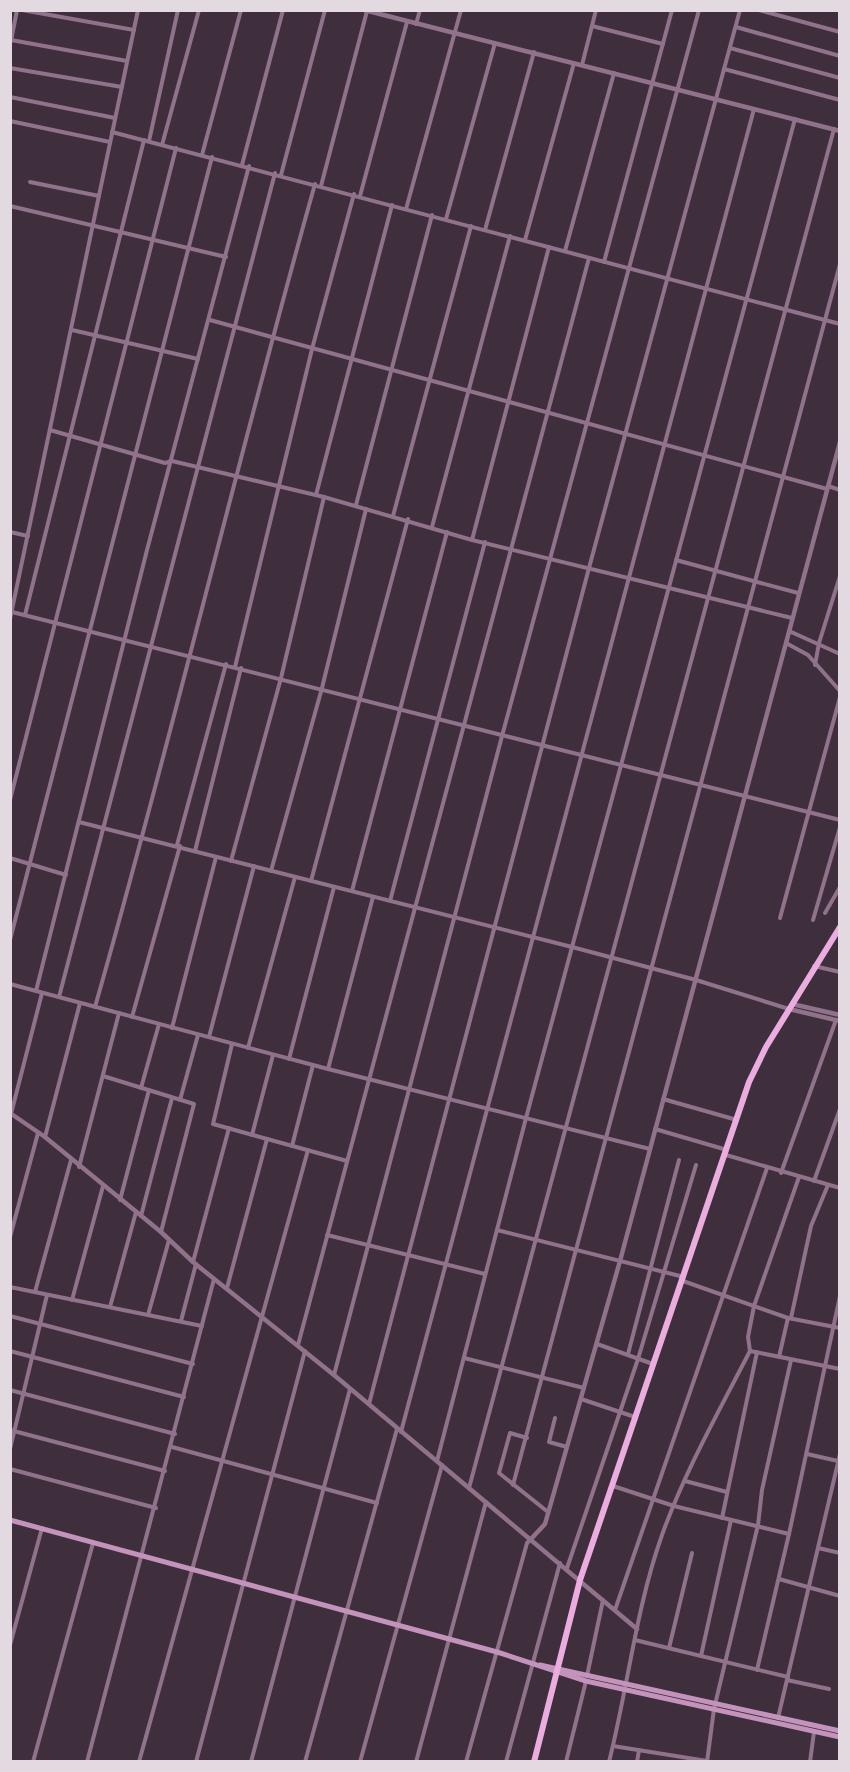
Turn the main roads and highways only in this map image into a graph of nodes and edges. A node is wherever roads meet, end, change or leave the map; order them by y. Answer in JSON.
{"nodes":[{"id":1,"x":840,"y":927,"type":"edge"},
{"id":2,"x":10,"y":1520,"type":"edge"},
{"id":3,"x":558,"y":1670,"type":"junction"},
{"id":4,"x":715,"y":1706,"type":"junction"},
{"id":5,"x":840,"y":1731,"type":"edge"},
{"id":6,"x":840,"y":1737,"type":"edge"},
{"id":7,"x":534,"y":1761,"type":"edge"}],
"edges":[{"from":1,"to":3,"type":"main road"},
{"from":2,"to":3,"type":"main road"},
{"from":3,"to":4,"type":"main road"},
{"from":3,"to":7,"type":"main road"},
{"from":4,"to":5,"type":"main road"},
{"from":4,"to":6,"type":"main road"}]}
